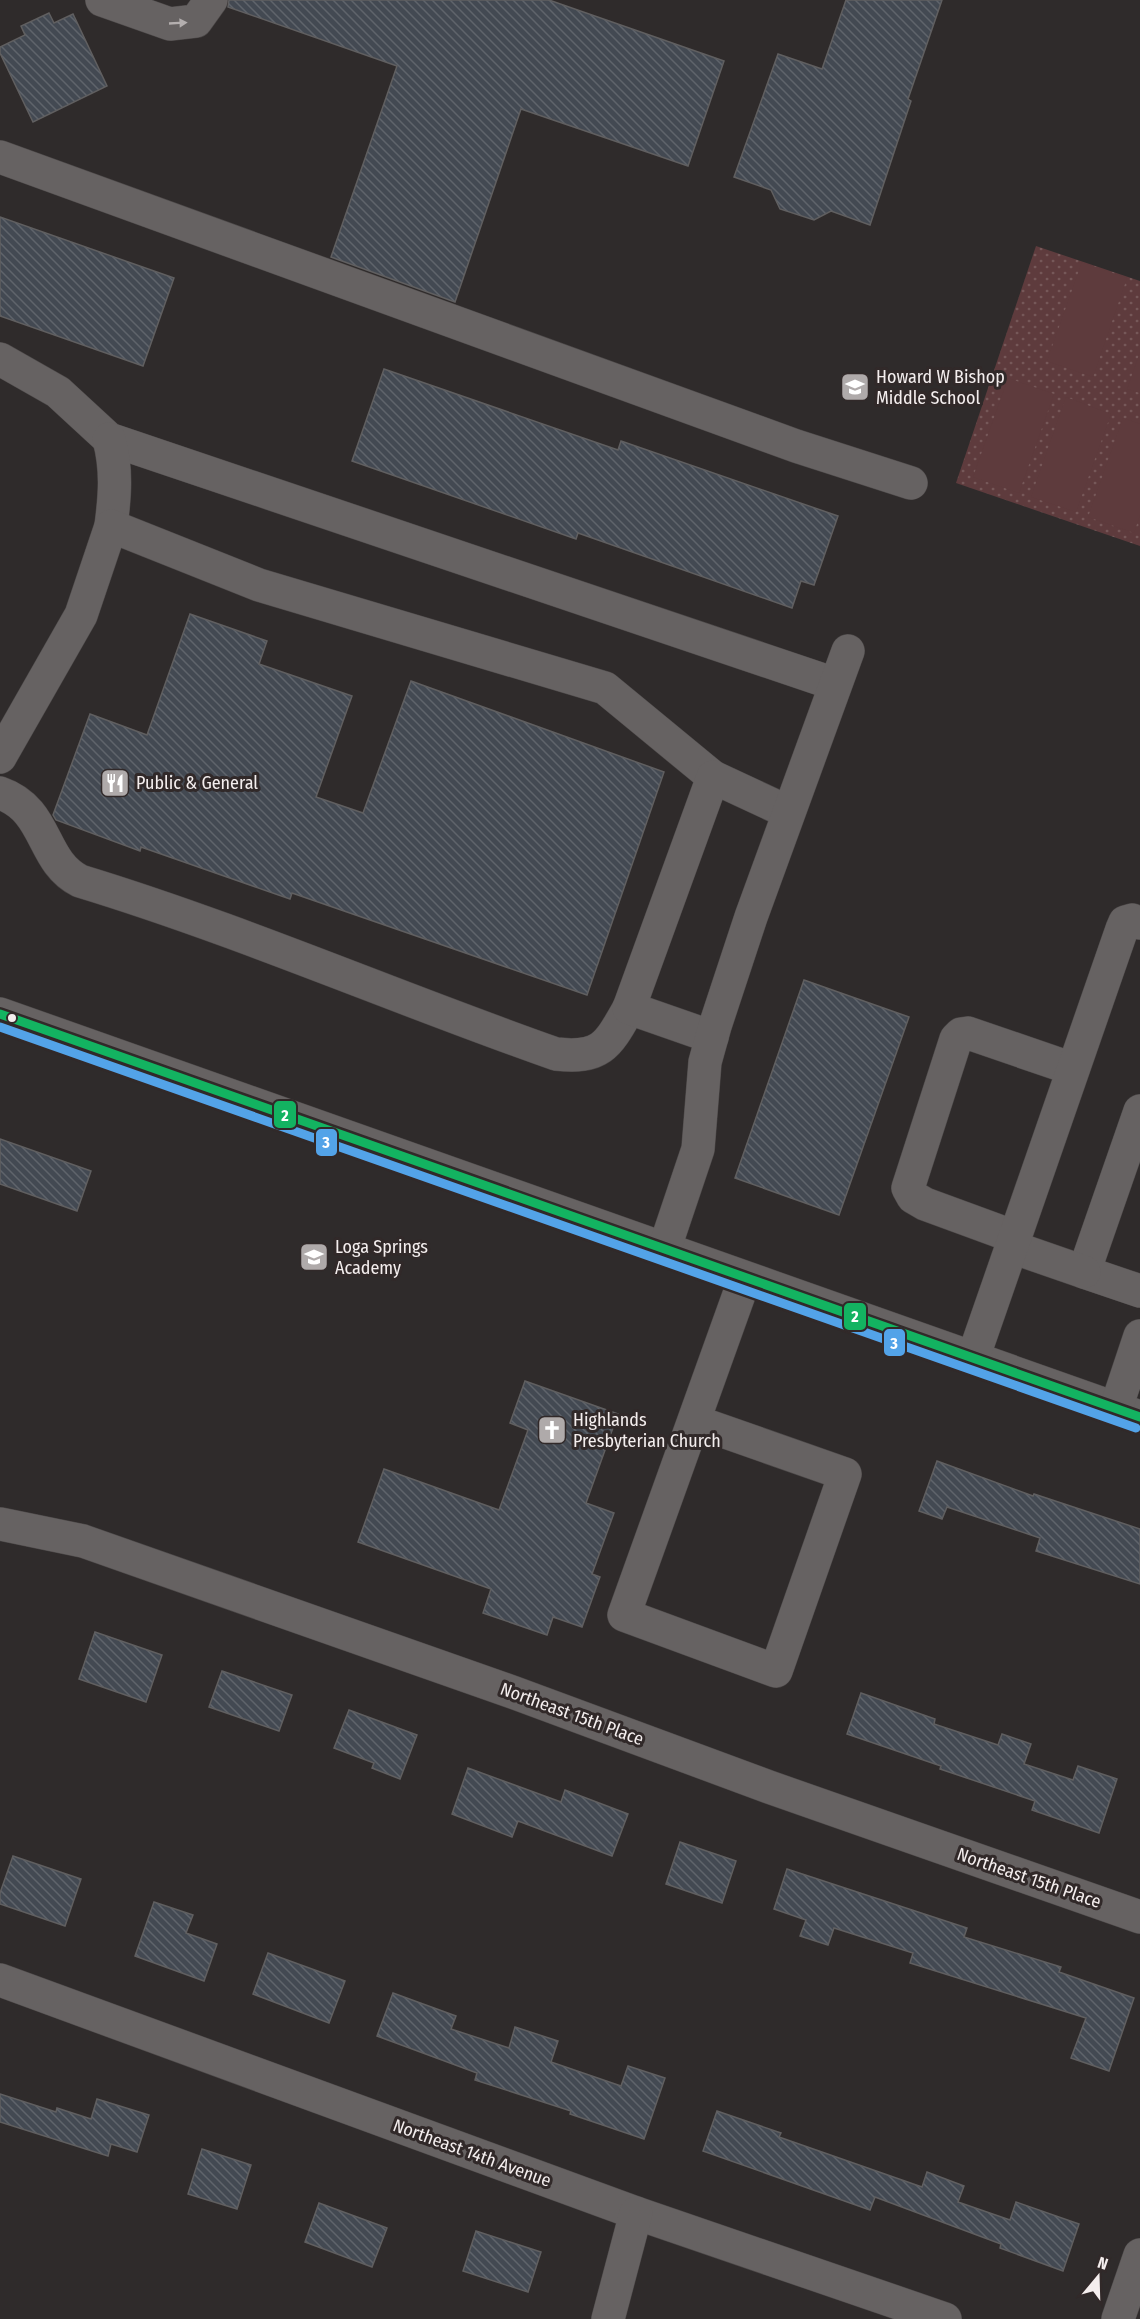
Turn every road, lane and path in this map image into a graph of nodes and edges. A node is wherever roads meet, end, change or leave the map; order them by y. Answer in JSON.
{"nodes":[{"id":1,"x":211,"y":0,"type":"edge"},
{"id":2,"x":122,"y":3,"type":"edge"},
{"id":3,"x":0,"y":157,"type":"edge"},
{"id":4,"x":0,"y":359,"type":"edge"},
{"id":5,"x":109,"y":439,"type":"junction"},
{"id":6,"x":911,"y":483,"type":"dead end"},
{"id":7,"x":111,"y":526,"type":"junction"},
{"id":8,"x":848,"y":651,"type":"dead end"},
{"id":9,"x":835,"y":684,"type":"junction"},
{"id":10,"x":0,"y":757,"type":"edge"},
{"id":11,"x":713,"y":777,"type":"junction"},
{"id":12,"x":0,"y":793,"type":"edge"},
{"id":13,"x":788,"y":812,"type":"junction"},
{"id":14,"x":1140,"y":923,"type":"edge"},
{"id":15,"x":629,"y":1008,"type":"junction"},
{"id":16,"x":0,"y":1014,"type":"edge"},
{"id":17,"x":712,"y":1037,"type":"junction"},
{"id":18,"x":1073,"y":1069,"type":"junction"},
{"id":19,"x":1140,"y":1111,"type":"edge"},
{"id":20,"x":1014,"y":1242,"type":"junction"},
{"id":21,"x":664,"y":1250,"type":"junction"},
{"id":22,"x":1084,"y":1272,"type":"junction"},
{"id":23,"x":745,"y":1278,"type":"junction"},
{"id":24,"x":1140,"y":1291,"type":"edge"},
{"id":25,"x":1140,"y":1336,"type":"edge"},
{"id":26,"x":973,"y":1358,"type":"junction"},
{"id":27,"x":1128,"y":1413,"type":"edge"},
{"id":28,"x":694,"y":1421,"type":"junction"},
{"id":29,"x":0,"y":1524,"type":"edge"},
{"id":30,"x":1140,"y":1917,"type":"edge"},
{"id":31,"x":0,"y":1980,"type":"edge"},
{"id":32,"x":636,"y":2213,"type":"junction"},
{"id":33,"x":1140,"y":2255,"type":"edge"},
{"id":34,"x":608,"y":2319,"type":"edge"},
{"id":35,"x":945,"y":2319,"type":"edge"},
{"id":36,"x":1118,"y":2319,"type":"edge"}],
"edges":[{"from":2,"to":1,"type":"street","one_way":true},
{"from":3,"to":6,"type":"street"},
{"from":4,"to":5,"type":"street"},
{"from":5,"to":7,"type":"street"},
{"from":5,"to":9,"type":"street"},
{"from":7,"to":10,"type":"street"},
{"from":7,"to":11,"type":"street"},
{"from":8,"to":9,"type":"street"},
{"from":9,"to":13,"type":"street"},
{"from":11,"to":13,"type":"street"},
{"from":11,"to":15,"type":"street"},
{"from":12,"to":15,"type":"street"},
{"from":13,"to":17,"type":"street"},
{"from":14,"to":18,"type":"street"},
{"from":15,"to":17,"type":"street"},
{"from":16,"to":21,"type":"street"},
{"from":17,"to":21,"type":"street"},
{"from":18,"to":20,"type":"street"},
{"from":18,"to":20,"type":"street"},
{"from":19,"to":22,"type":"street"},
{"from":20,"to":22,"type":"street"},
{"from":20,"to":26,"type":"street"},
{"from":21,"to":23,"type":"street"},
{"from":22,"to":24,"type":"street"},
{"from":23,"to":26,"type":"street"},
{"from":23,"to":28,"type":"street"},
{"from":25,"to":27,"type":"street"},
{"from":26,"to":27,"type":"street"},
{"from":28,"to":28,"type":"street"},
{"from":29,"to":30,"type":"street","name":"Northeast 15th Place"},
{"from":31,"to":32,"type":"street","name":"Northeast 14th Avenue"},
{"from":32,"to":34,"type":"street"},
{"from":32,"to":35,"type":"street","name":"Northeast 14th Avenue"},
{"from":33,"to":36,"type":"street"}]}
